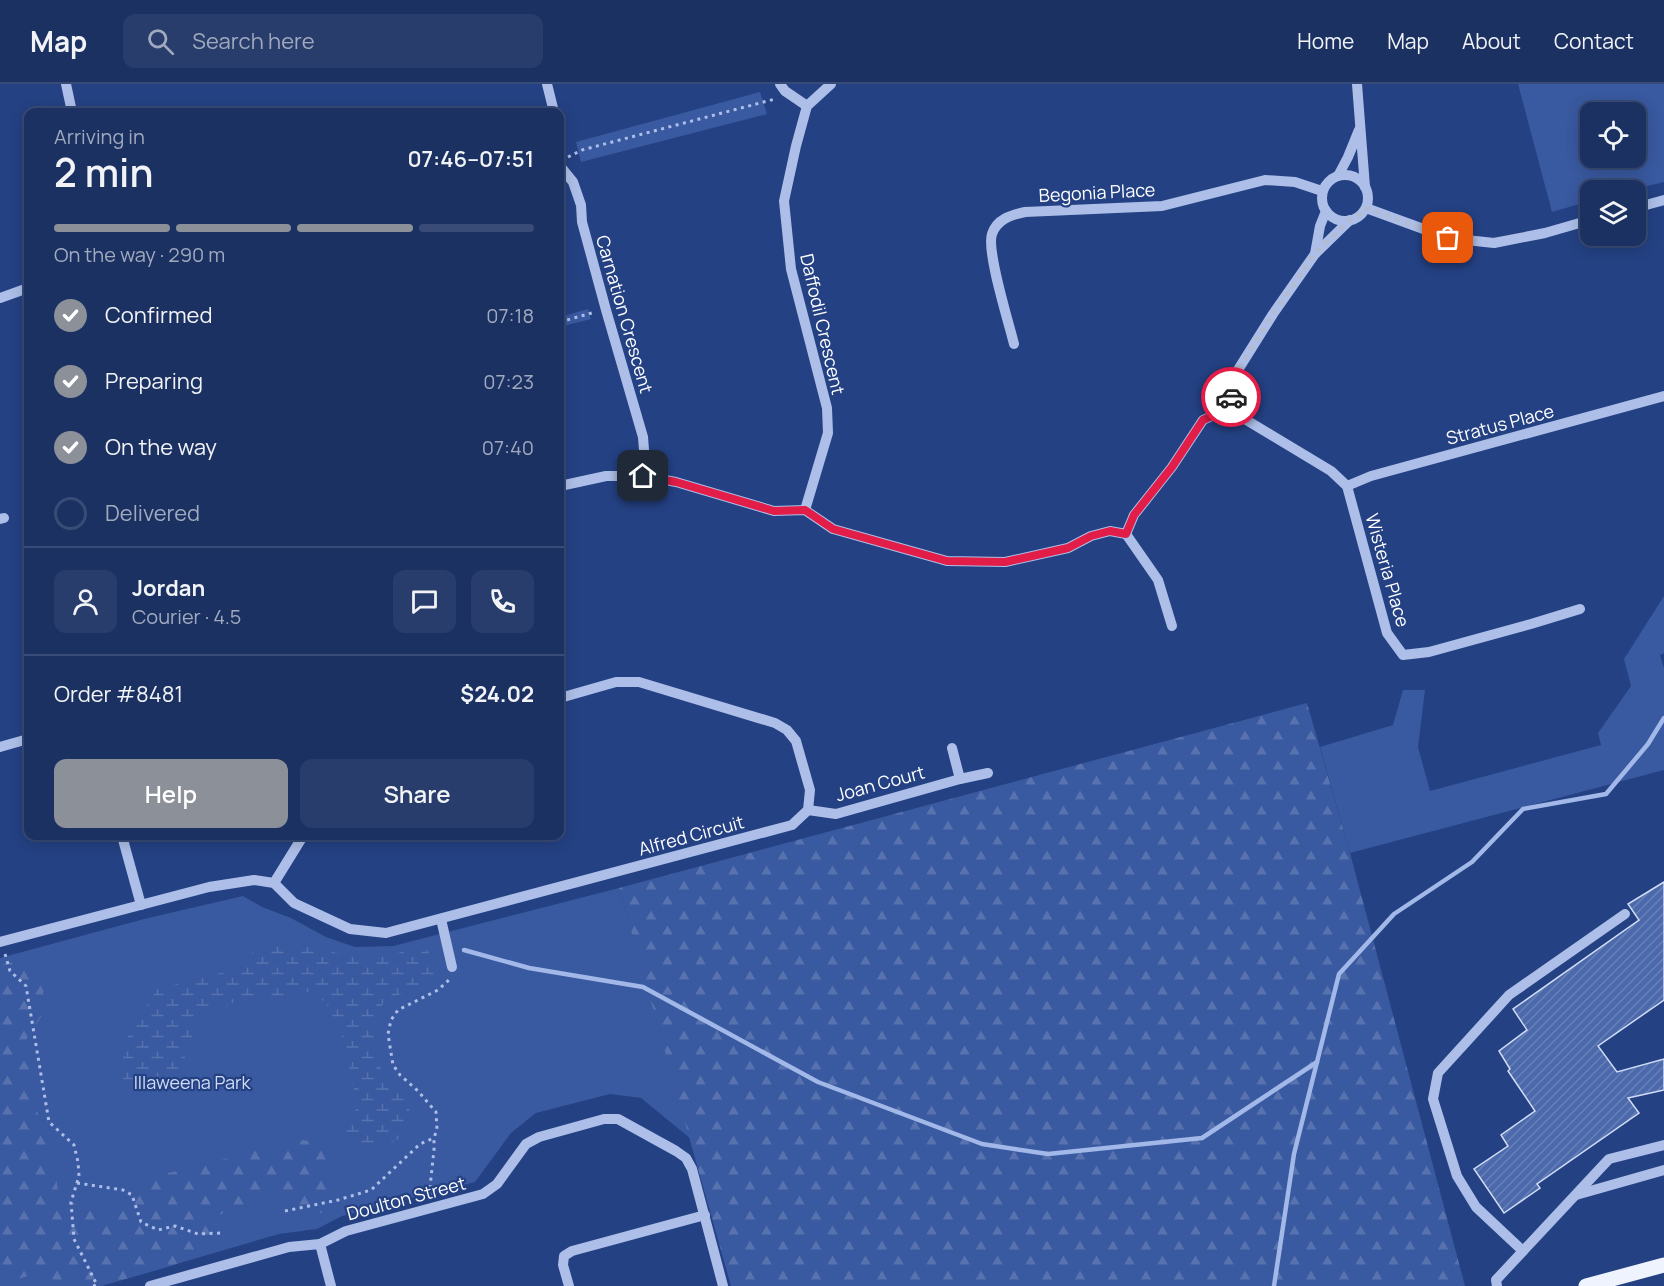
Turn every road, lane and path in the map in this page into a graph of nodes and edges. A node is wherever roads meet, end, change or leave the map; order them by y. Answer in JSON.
{"nodes":[{"id":1,"x":66,"y":84,"type":"edge"},
{"id":2,"x":547,"y":84,"type":"edge"},
{"id":3,"x":831,"y":84,"type":"edge"},
{"id":4,"x":1357,"y":84,"type":"edge"},
{"id":5,"x":782,"y":88,"type":"edge"},
{"id":6,"x":807,"y":106,"type":"junction"},
{"id":7,"x":71,"y":108,"type":"edge"},
{"id":8,"x":553,"y":108,"type":"edge"},
{"id":9,"x":1360,"y":127,"type":"junction"},
{"id":10,"x":564,"y":161,"type":"edge"},
{"id":11,"x":564,"y":168,"type":"edge"},
{"id":12,"x":1338,"y":176,"type":"junction"},
{"id":13,"x":1365,"y":188,"type":"junction"},
{"id":14,"x":1323,"y":191,"type":"junction"},
{"id":15,"x":1664,"y":200,"type":"edge"},
{"id":16,"x":1646,"y":205,"type":"edge"},
{"id":17,"x":1366,"y":208,"type":"junction"},
{"id":18,"x":1326,"y":211,"type":"junction"},
{"id":19,"x":1350,"y":220,"type":"junction"},
{"id":20,"x":1580,"y":223,"type":"edge"},
{"id":21,"x":1315,"y":254,"type":"junction"},
{"id":22,"x":24,"y":289,"type":"edge"},
{"id":23,"x":0,"y":298,"type":"edge"},
{"id":24,"x":606,"y":310,"type":"junction"},
{"id":25,"x":564,"y":321,"type":"edge"},
{"id":26,"x":1014,"y":344,"type":"dead end"},
{"id":27,"x":1664,"y":396,"type":"edge"},
{"id":28,"x":1228,"y":409,"type":"junction"},
{"id":29,"x":643,"y":476,"type":"junction"},
{"id":30,"x":564,"y":485,"type":"edge"},
{"id":31,"x":1347,"y":486,"type":"junction"},
{"id":32,"x":805,"y":510,"type":"junction"},
{"id":33,"x":1126,"y":534,"type":"junction"},
{"id":34,"x":1580,"y":609,"type":"dead end"},
{"id":35,"x":1173,"y":626,"type":"dead end"},
{"id":36,"x":564,"y":697,"type":"edge"},
{"id":37,"x":24,"y":741,"type":"edge"},
{"id":38,"x":0,"y":747,"type":"edge"},
{"id":39,"x":952,"y":748,"type":"dead end"},
{"id":40,"x":988,"y":773,"type":"dead end"},
{"id":41,"x":960,"y":779,"type":"junction"},
{"id":42,"x":808,"y":810,"type":"junction"},
{"id":43,"x":123,"y":840,"type":"edge"},
{"id":44,"x":301,"y":840,"type":"edge"},
{"id":45,"x":274,"y":883,"type":"junction"},
{"id":46,"x":141,"y":904,"type":"junction"},
{"id":47,"x":1625,"y":914,"type":"dead end"},
{"id":48,"x":441,"y":919,"type":"junction"},
{"id":49,"x":0,"y":942,"type":"edge"},
{"id":50,"x":0,"y":956,"type":"edge"},
{"id":51,"x":453,"y":971,"type":"joint"},
{"id":52,"x":434,"y":1138,"type":"junction"},
{"id":53,"x":1664,"y":1145,"type":"edge"},
{"id":54,"x":1664,"y":1170,"type":"edge"},
{"id":55,"x":77,"y":1183,"type":"junction"},
{"id":56,"x":1576,"y":1195,"type":"junction"},
{"id":57,"x":436,"y":1207,"type":"junction"},
{"id":58,"x":285,"y":1211,"type":"dead end"},
{"id":59,"x":705,"y":1215,"type":"junction"},
{"id":60,"x":220,"y":1233,"type":"dead end"},
{"id":61,"x":320,"y":1244,"type":"junction"},
{"id":62,"x":1523,"y":1251,"type":"junction"},
{"id":63,"x":1664,"y":1265,"type":"edge"},
{"id":64,"x":93,"y":1286,"type":"edge"},
{"id":65,"x":150,"y":1286,"type":"edge"},
{"id":66,"x":331,"y":1286,"type":"edge"},
{"id":67,"x":569,"y":1286,"type":"edge"},
{"id":68,"x":723,"y":1286,"type":"edge"},
{"id":69,"x":1497,"y":1286,"type":"edge"},
{"id":70,"x":1586,"y":1286,"type":"edge"}],
"edges":[{"from":1,"to":7,"type":"street"},
{"from":2,"to":8,"type":"street"},
{"from":3,"to":6,"type":"street"},
{"from":4,"to":9,"type":"street"},
{"from":5,"to":6,"type":"street"},
{"from":5,"to":10,"type":"path"},
{"from":6,"to":32,"type":"street","name":"Daffodil Crescent"},
{"from":9,"to":12,"type":"street"},
{"from":9,"to":13,"type":"street"},
{"from":11,"to":24,"type":"street","name":"Carnation Crescent"},
{"from":12,"to":13,"type":"street"},
{"from":12,"to":14,"type":"street"},
{"from":13,"to":17,"type":"street"},
{"from":14,"to":18,"type":"street"},
{"from":14,"to":26,"type":"street","name":"Begonia Place"},
{"from":15,"to":16,"type":"street"},
{"from":17,"to":19,"type":"street"},
{"from":17,"to":20,"type":"street"},
{"from":18,"to":19,"type":"street"},
{"from":18,"to":21,"type":"street"},
{"from":19,"to":21,"type":"street"},
{"from":21,"to":28,"type":"street"},
{"from":22,"to":23,"type":"street"},
{"from":24,"to":25,"type":"path"},
{"from":24,"to":29,"type":"street","name":"Carnation Crescent"},
{"from":27,"to":31,"type":"street","name":"Stratus Place"},
{"from":28,"to":31,"type":"street"},
{"from":28,"to":33,"type":"street"},
{"from":29,"to":30,"type":"street"},
{"from":29,"to":32,"type":"street"},
{"from":31,"to":34,"type":"street","name":"Wisteria Place"},
{"from":32,"to":33,"type":"street"},
{"from":33,"to":35,"type":"street"},
{"from":36,"to":42,"type":"street"},
{"from":37,"to":38,"type":"street"},
{"from":39,"to":41,"type":"street"},
{"from":40,"to":41,"type":"street","name":"Joan Court"},
{"from":41,"to":42,"type":"street","name":"Joan Court"},
{"from":42,"to":48,"type":"street","name":"Alfred Circuit"},
{"from":43,"to":46,"type":"street"},
{"from":44,"to":45,"type":"street"},
{"from":45,"to":46,"type":"street"},
{"from":45,"to":48,"type":"street","name":"Alfred Circuit"},
{"from":46,"to":49,"type":"street"},
{"from":47,"to":62,"type":"street"},
{"from":48,"to":51,"type":"street"},
{"from":50,"to":55,"type":"path"},
{"from":51,"to":52,"type":"path"},
{"from":52,"to":57,"type":"path"},
{"from":52,"to":58,"type":"path"},
{"from":53,"to":56,"type":"street"},
{"from":54,"to":56,"type":"street"},
{"from":55,"to":60,"type":"path"},
{"from":55,"to":64,"type":"path"},
{"from":56,"to":62,"type":"street"},
{"from":57,"to":59,"type":"street","name":"Doulton Street"},
{"from":57,"to":61,"type":"street","name":"Doulton Street"},
{"from":59,"to":67,"type":"street"},
{"from":59,"to":68,"type":"street","name":"Doulton Street"},
{"from":61,"to":65,"type":"street","name":"Doulton Street"},
{"from":61,"to":66,"type":"street"},
{"from":62,"to":69,"type":"street"},
{"from":63,"to":70,"type":"main road"}]}
